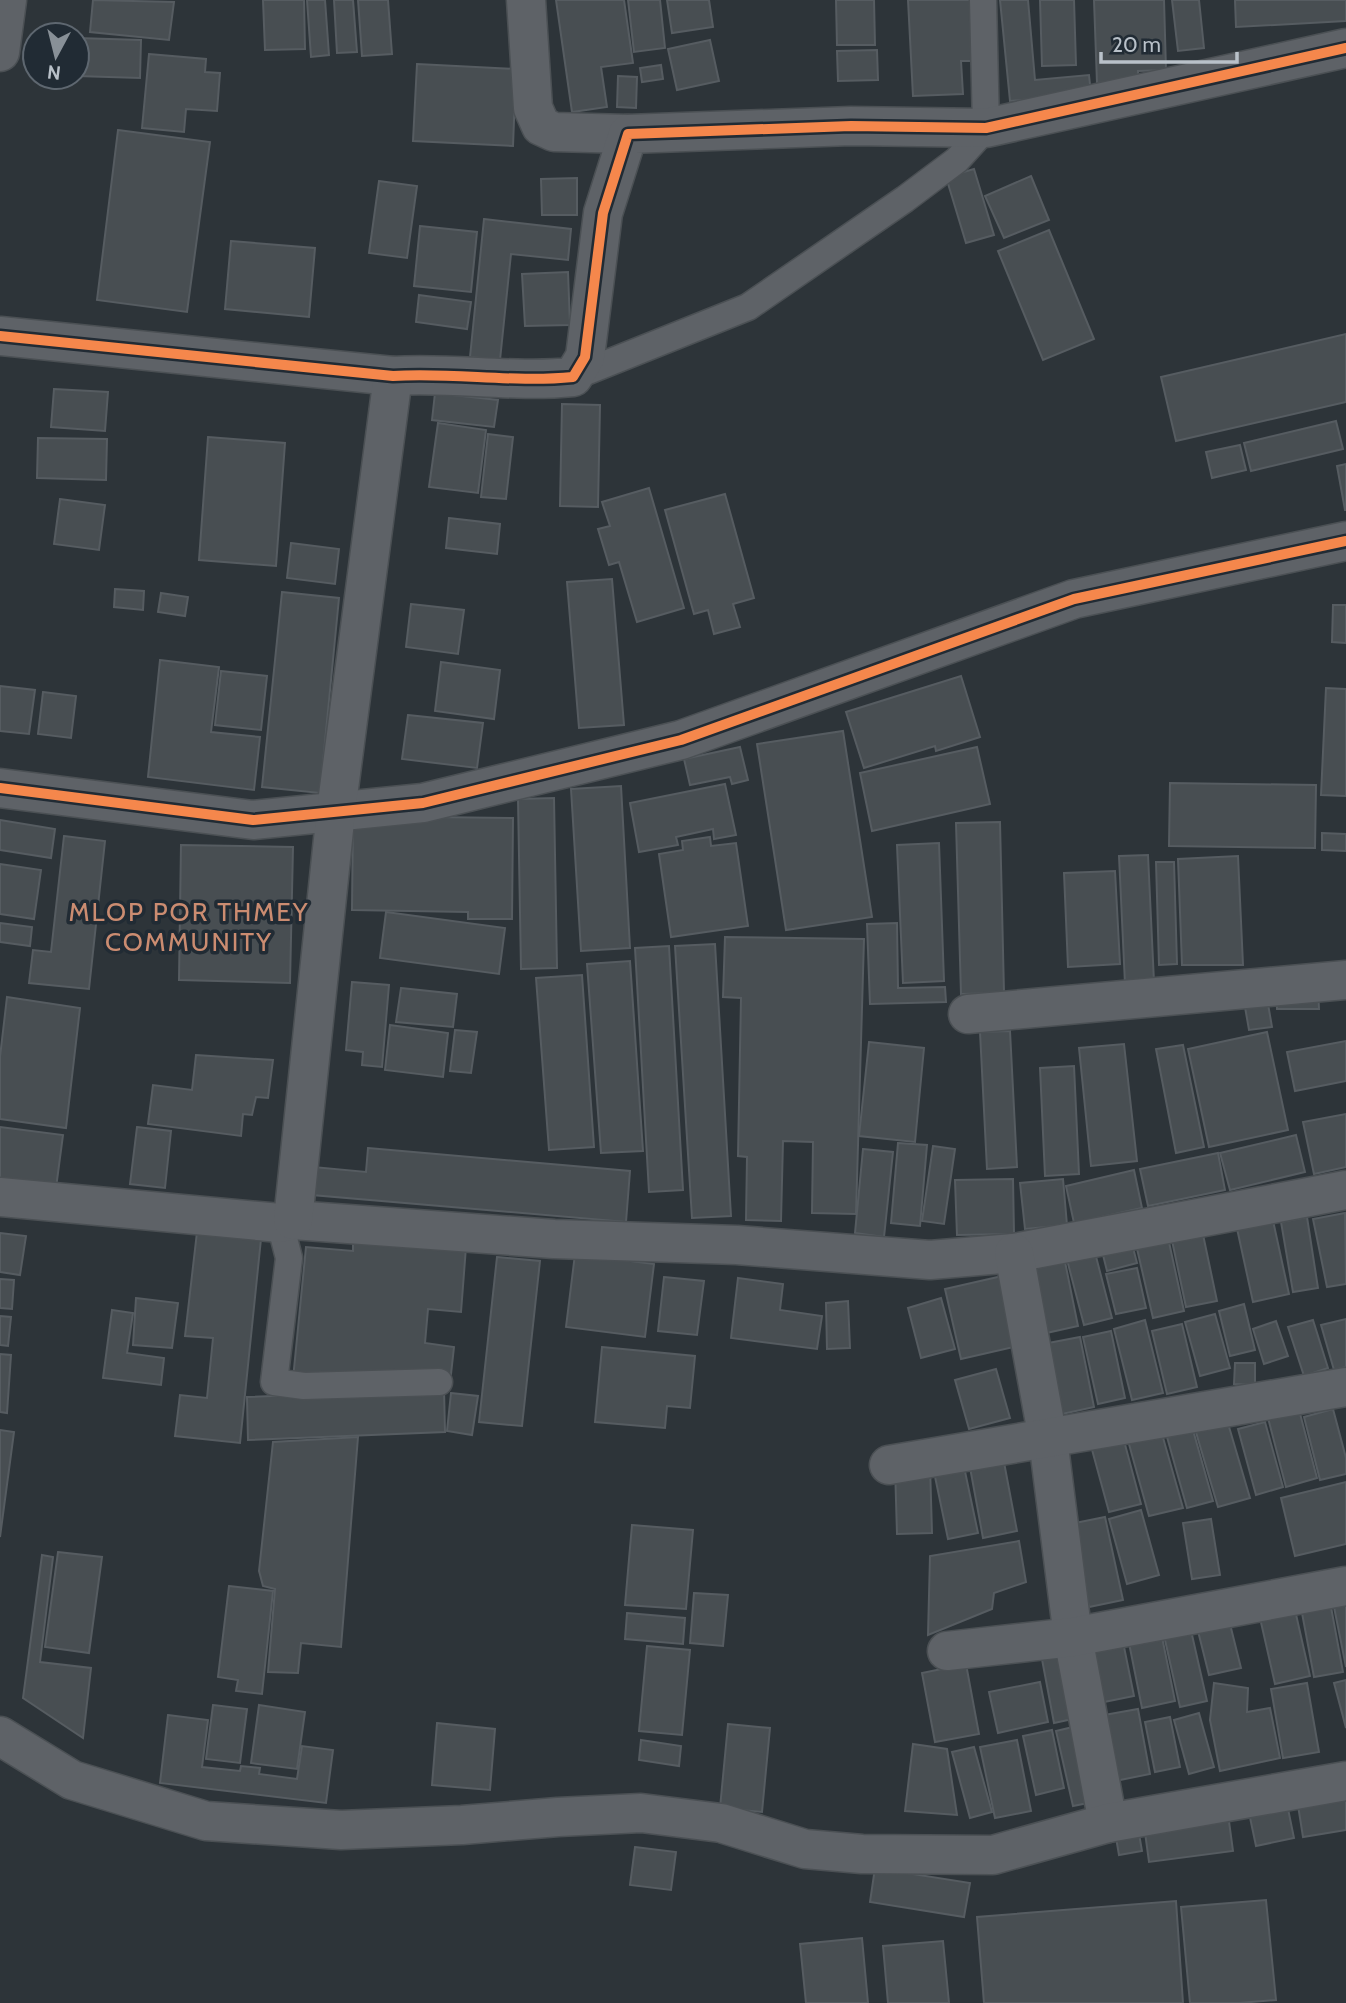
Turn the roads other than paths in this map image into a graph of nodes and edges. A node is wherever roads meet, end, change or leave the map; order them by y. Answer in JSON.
{"nodes":[{"id":1,"x":7,"y":0,"type":"edge"},
{"id":2,"x":526,"y":0,"type":"edge"},
{"id":3,"x":983,"y":0,"type":"edge"},
{"id":4,"x":1346,"y":48,"type":"edge"},
{"id":5,"x":0,"y":52,"type":"edge"},
{"id":6,"x":986,"y":128,"type":"junction"},
{"id":7,"x":628,"y":134,"type":"junction"},
{"id":8,"x":0,"y":336,"type":"edge"},
{"id":9,"x":393,"y":376,"type":"junction"},
{"id":10,"x":573,"y":377,"type":"junction"},
{"id":11,"x":1346,"y":541,"type":"edge"},
{"id":12,"x":0,"y":788,"type":"edge"},
{"id":13,"x":336,"y":811,"type":"junction"},
{"id":14,"x":1346,"y":980,"type":"edge"},
{"id":15,"x":968,"y":1014,"type":"dead end"},
{"id":16,"x":1346,"y":1190,"type":"edge"},
{"id":17,"x":0,"y":1197,"type":"edge"},
{"id":18,"x":286,"y":1221,"type":"junction"},
{"id":19,"x":1014,"y":1253,"type":"junction"},
{"id":20,"x":439,"y":1382,"type":"dead end"},
{"id":21,"x":1346,"y":1387,"type":"edge"},
{"id":22,"x":1048,"y":1439,"type":"junction"},
{"id":23,"x":889,"y":1465,"type":"dead end"},
{"id":24,"x":1346,"y":1586,"type":"edge"},
{"id":25,"x":1073,"y":1637,"type":"junction"},
{"id":26,"x":947,"y":1651,"type":"dead end"},
{"id":27,"x":0,"y":1736,"type":"edge"},
{"id":28,"x":1346,"y":1781,"type":"edge"},
{"id":29,"x":1108,"y":1823,"type":"junction"}],
"edges":[{"from":1,"to":5,"type":"street"},
{"from":2,"to":7,"type":"street"},
{"from":3,"to":6,"type":"lane"},
{"from":4,"to":6,"type":"street"},
{"from":6,"to":7,"type":"street"},
{"from":6,"to":10,"type":"lane"},
{"from":7,"to":10,"type":"street"},
{"from":8,"to":9,"type":"street"},
{"from":9,"to":10,"type":"street"},
{"from":9,"to":13,"type":"street"},
{"from":11,"to":13,"type":"street"},
{"from":12,"to":13,"type":"street"},
{"from":13,"to":18,"type":"street"},
{"from":14,"to":15,"type":"street"},
{"from":16,"to":19,"type":"street"},
{"from":17,"to":18,"type":"street"},
{"from":18,"to":19,"type":"street"},
{"from":18,"to":20,"type":"lane"},
{"from":19,"to":22,"type":"street"},
{"from":21,"to":22,"type":"street"},
{"from":22,"to":23,"type":"street"},
{"from":22,"to":25,"type":"street"},
{"from":24,"to":25,"type":"street"},
{"from":25,"to":26,"type":"street"},
{"from":25,"to":29,"type":"street"},
{"from":27,"to":29,"type":"street"},
{"from":28,"to":29,"type":"street"}]}
